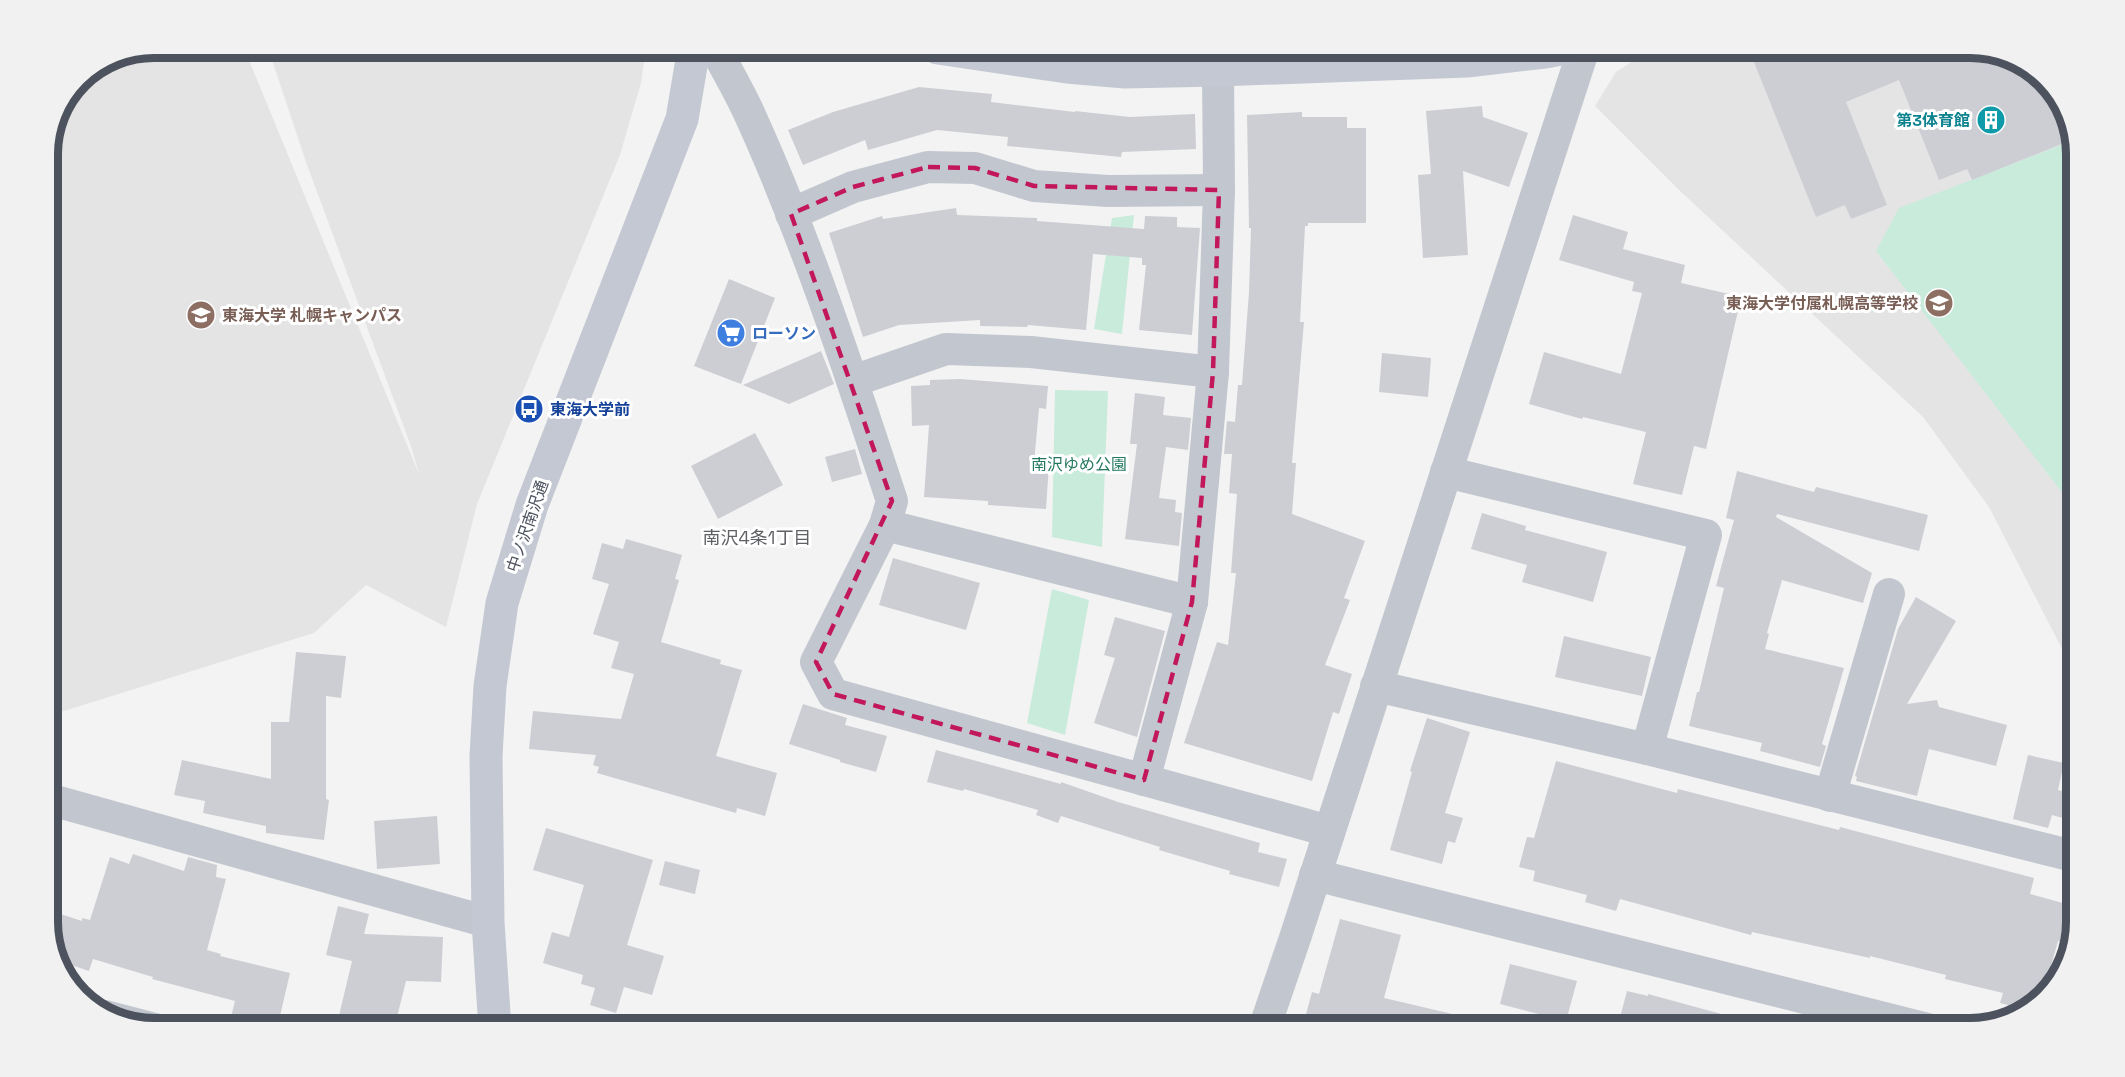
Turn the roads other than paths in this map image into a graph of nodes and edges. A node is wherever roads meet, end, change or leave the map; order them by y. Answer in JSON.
{"nodes":[{"id":1,"x":692,"y":58,"type":"edge"},
{"id":2,"x":720,"y":58,"type":"edge"},
{"id":3,"x":1006,"y":58,"type":"edge"},
{"id":4,"x":1493,"y":58,"type":"edge"},
{"id":5,"x":1581,"y":58,"type":"edge"},
{"id":6,"x":1218,"y":70,"type":"junction"},
{"id":7,"x":1219,"y":190,"type":"junction"},
{"id":8,"x":790,"y":214,"type":"junction"},
{"id":9,"x":1213,"y":372,"type":"junction"},
{"id":10,"x":853,"y":381,"type":"junction"},
{"id":11,"x":1446,"y":472,"type":"junction"},
{"id":12,"x":885,"y":525,"type":"junction"},
{"id":13,"x":1889,"y":594,"type":"dead end"},
{"id":14,"x":1192,"y":602,"type":"junction"},
{"id":15,"x":1376,"y":687,"type":"junction"},
{"id":16,"x":1647,"y":749,"type":"junction"},
{"id":17,"x":1144,"y":780,"type":"junction"},
{"id":18,"x":1830,"y":796,"type":"junction"},
{"id":19,"x":59,"y":802,"type":"edge"},
{"id":20,"x":1329,"y":831,"type":"junction"},
{"id":21,"x":2066,"y":854,"type":"edge"},
{"id":22,"x":1315,"y":875,"type":"junction"},
{"id":23,"x":489,"y":922,"type":"junction"},
{"id":24,"x":494,"y":1018,"type":"edge"},
{"id":25,"x":1268,"y":1018,"type":"edge"},
{"id":26,"x":1884,"y":1018,"type":"edge"}],
"edges":[{"from":1,"to":23,"type":"street","name":"中ノ沢南沢通"},
{"from":2,"to":8,"type":"street"},
{"from":3,"to":6,"type":"street"},
{"from":4,"to":6,"type":"street"},
{"from":5,"to":11,"type":"street"},
{"from":6,"to":7,"type":"street"},
{"from":7,"to":8,"type":"street"},
{"from":7,"to":9,"type":"street"},
{"from":8,"to":10,"type":"street"},
{"from":9,"to":10,"type":"street"},
{"from":9,"to":14,"type":"street"},
{"from":10,"to":12,"type":"street"},
{"from":11,"to":15,"type":"street"},
{"from":11,"to":16,"type":"street"},
{"from":12,"to":14,"type":"street"},
{"from":12,"to":17,"type":"street"},
{"from":13,"to":18,"type":"street"},
{"from":14,"to":17,"type":"street"},
{"from":15,"to":16,"type":"street"},
{"from":15,"to":20,"type":"street"},
{"from":16,"to":18,"type":"street"},
{"from":17,"to":20,"type":"street"},
{"from":18,"to":21,"type":"street"},
{"from":19,"to":23,"type":"street"},
{"from":20,"to":22,"type":"street"},
{"from":22,"to":25,"type":"street"},
{"from":22,"to":26,"type":"street"},
{"from":23,"to":24,"type":"street","name":"中ノ沢南沢通"}]}
